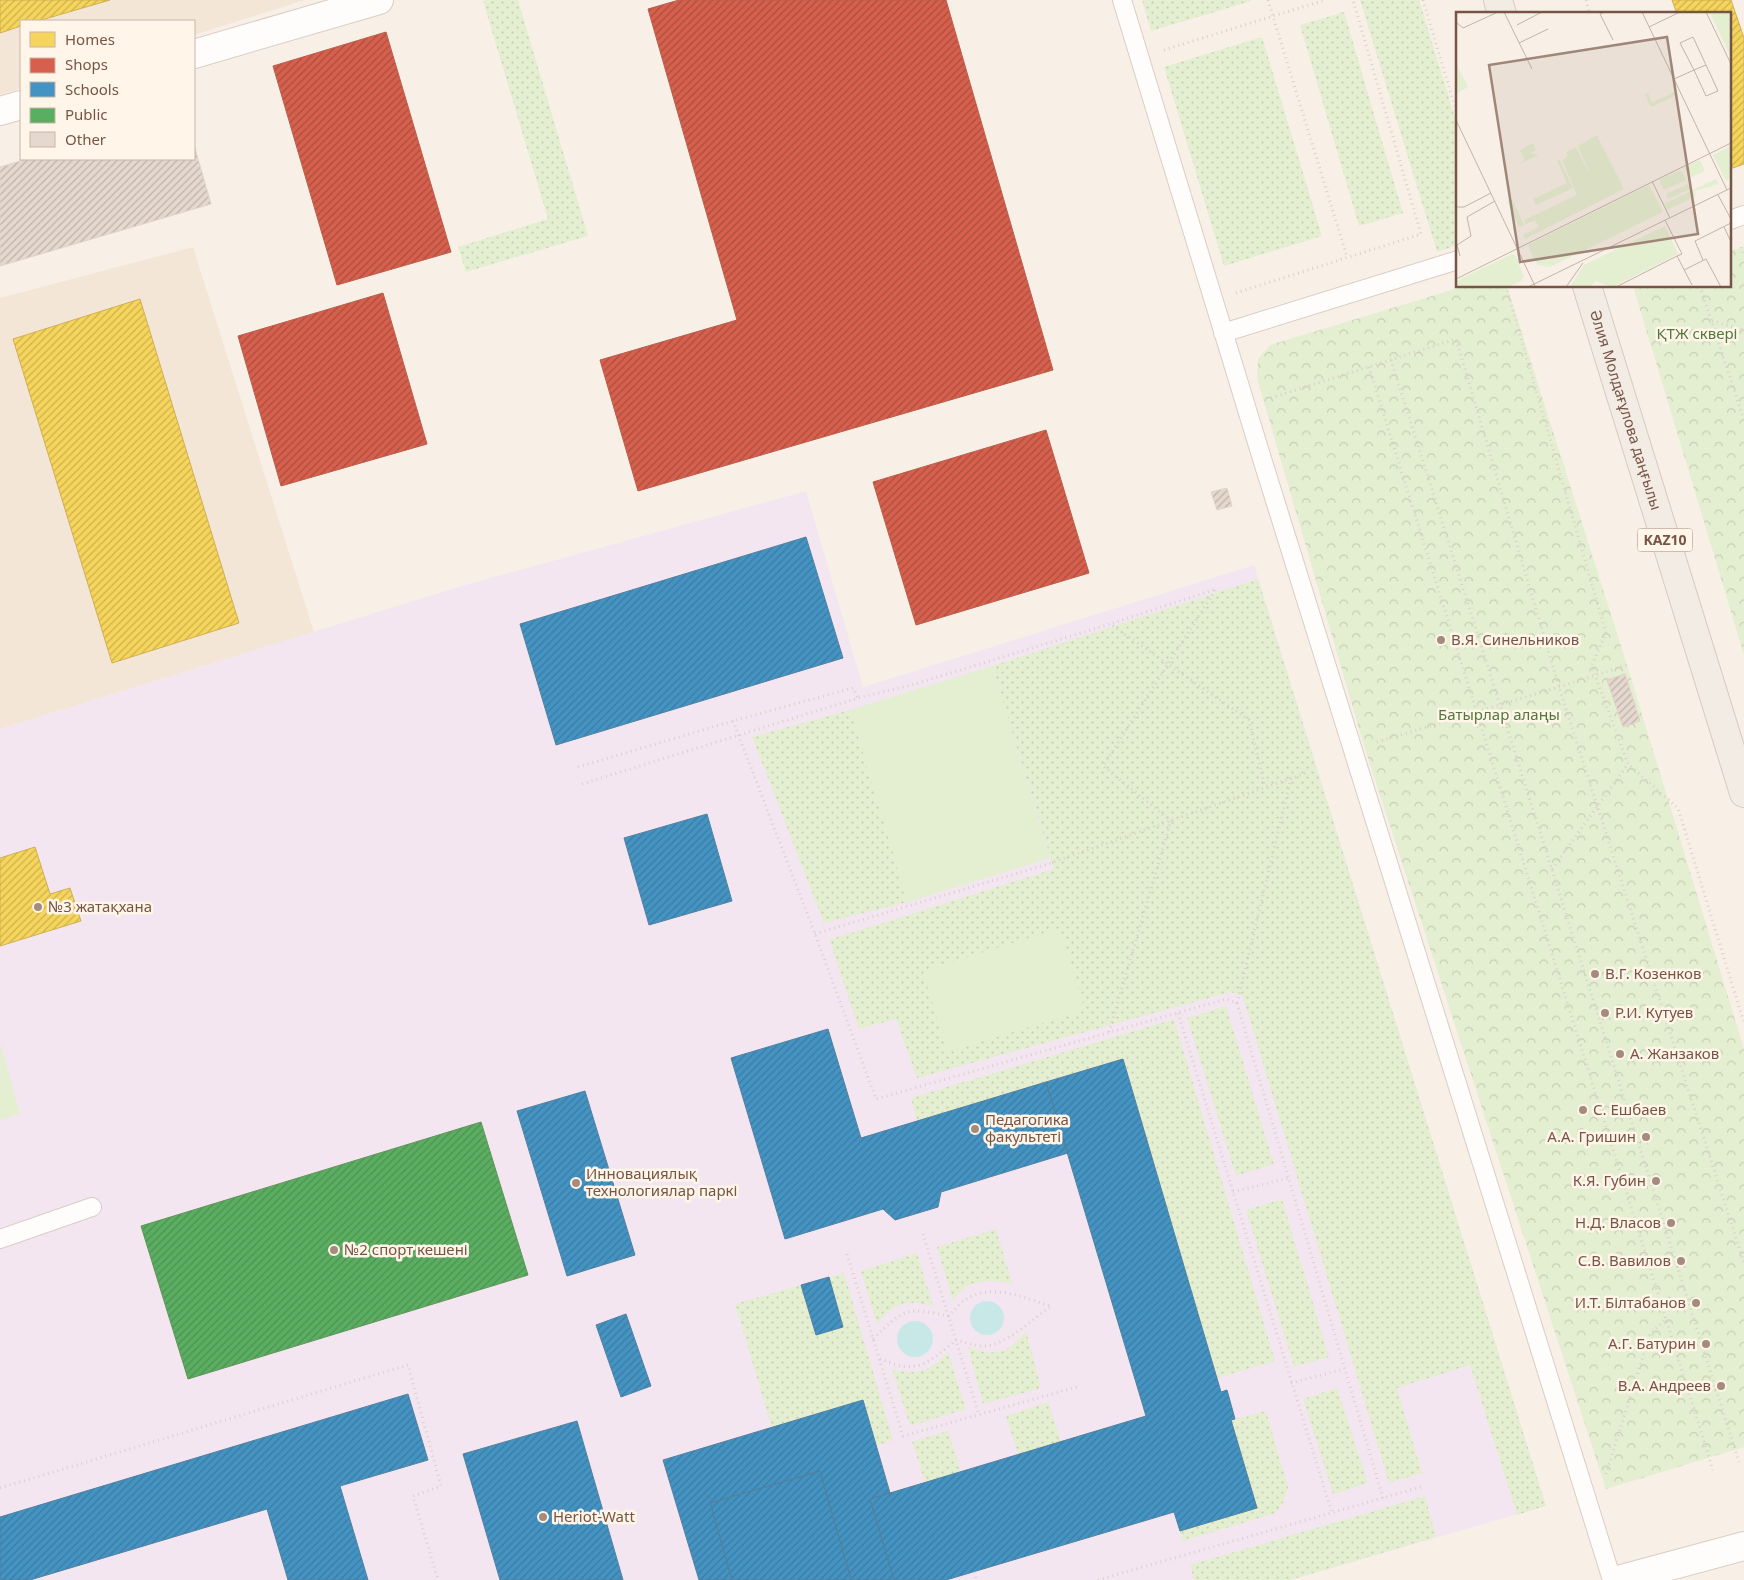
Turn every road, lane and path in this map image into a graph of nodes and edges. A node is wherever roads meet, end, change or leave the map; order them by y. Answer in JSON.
{"nodes":[{"id":1,"x":377,"y":0,"type":"edge"},
{"id":2,"x":1122,"y":0,"type":"edge"},
{"id":3,"x":1268,"y":0,"type":"edge"},
{"id":4,"x":1325,"y":0,"type":"edge"},
{"id":5,"x":1353,"y":0,"type":"edge"},
{"id":6,"x":1423,"y":0,"type":"edge"},
{"id":7,"x":1273,"y":16,"type":"junction"},
{"id":8,"x":195,"y":54,"type":"edge"},
{"id":9,"x":1140,"y":58,"type":"junction"},
{"id":10,"x":20,"y":105,"type":"edge"},
{"id":11,"x":1456,"y":110,"type":"edge"},
{"id":12,"x":0,"y":112,"type":"edge"},
{"id":13,"x":1744,"y":215,"type":"edge"},
{"id":14,"x":1732,"y":219,"type":"edge"},
{"id":15,"x":1741,"y":247,"type":"dead end"},
{"id":16,"x":1744,"y":256,"type":"edge"},
{"id":17,"x":1347,"y":257,"type":"junction"},
{"id":18,"x":1456,"y":261,"type":"edge"},
{"id":19,"x":1507,"y":288,"type":"edge"},
{"id":20,"x":1588,"y":288,"type":"edge"},
{"id":21,"x":1701,"y":288,"type":"edge"},
{"id":22,"x":1213,"y":300,"type":"junction"},
{"id":23,"x":1711,"y":321,"type":"junction"},
{"id":24,"x":1744,"y":330,"type":"edge"},
{"id":25,"x":1223,"y":333,"type":"junction"},
{"id":26,"x":1391,"y":360,"type":"junction"},
{"id":27,"x":1369,"y":367,"type":"junction"},
{"id":28,"x":1246,"y":406,"type":"junction"},
{"id":29,"x":1742,"y":408,"type":"edge"},
{"id":30,"x":1744,"y":420,"type":"edge"},
{"id":31,"x":1110,"y":624,"type":"junction"},
{"id":32,"x":1168,"y":664,"type":"junction"},
{"id":33,"x":1627,"y":665,"type":"dead end"},
{"id":34,"x":1595,"y":675,"type":"junction"},
{"id":35,"x":1559,"y":687,"type":"junction"},
{"id":36,"x":858,"y":698,"type":"junction"},
{"id":37,"x":1500,"y":705,"type":"junction"},
{"id":38,"x":1476,"y":711,"type":"junction"},
{"id":39,"x":733,"y":721,"type":"junction"},
{"id":40,"x":739,"y":735,"type":"junction"},
{"id":41,"x":1374,"y":743,"type":"dead end"},
{"id":42,"x":1628,"y":764,"type":"junction"},
{"id":43,"x":578,"y":767,"type":"dead end"},
{"id":44,"x":1306,"y":773,"type":"dead end"},
{"id":45,"x":1291,"y":778,"type":"junction"},
{"id":46,"x":582,"y":784,"type":"dead end"},
{"id":47,"x":1265,"y":787,"type":"junction"},
{"id":48,"x":1744,"y":793,"type":"edge"},
{"id":49,"x":1597,"y":806,"type":"junction"},
{"id":50,"x":1171,"y":821,"type":"junction"},
{"id":51,"x":1551,"y":869,"type":"junction"},
{"id":52,"x":815,"y":934,"type":"junction"},
{"id":53,"x":1236,"y":1003,"type":"junction"},
{"id":54,"x":1178,"y":1013,"type":"junction"},
{"id":55,"x":1744,"y":1023,"type":"edge"},
{"id":56,"x":1108,"y":1033,"type":"junction"},
{"id":57,"x":1288,"y":1178,"type":"junction"},
{"id":58,"x":1232,"y":1192,"type":"junction"},
{"id":59,"x":92,"y":1207,"type":"dead end"},
{"id":60,"x":922,"y":1234,"type":"dead end"},
{"id":61,"x":0,"y":1239,"type":"edge"},
{"id":62,"x":847,"y":1254,"type":"dead end"},
{"id":63,"x":1744,"y":1263,"type":"edge"},
{"id":64,"x":948,"y":1316,"type":"junction"},
{"id":65,"x":1666,"y":1319,"type":"junction"},
{"id":66,"x":873,"y":1339,"type":"junction"},
{"id":67,"x":956,"y":1340,"type":"junction"},
{"id":68,"x":879,"y":1359,"type":"junction"},
{"id":69,"x":1344,"y":1369,"type":"junction"},
{"id":70,"x":1291,"y":1383,"type":"junction"},
{"id":71,"x":1077,"y":1387,"type":"dead end"},
{"id":72,"x":979,"y":1415,"type":"junction"},
{"id":73,"x":1739,"y":1462,"type":"dead end"},
{"id":74,"x":1713,"y":1470,"type":"dead end"},
{"id":75,"x":1604,"y":1481,"type":"dead end"},
{"id":76,"x":1421,"y":1487,"type":"dead end"},
{"id":77,"x":0,"y":1488,"type":"edge"},
{"id":78,"x":1382,"y":1498,"type":"junction"},
{"id":79,"x":1332,"y":1513,"type":"junction"},
{"id":80,"x":1744,"y":1546,"type":"edge"},
{"id":81,"x":974,"y":1572,"type":"dead end"},
{"id":82,"x":438,"y":1580,"type":"edge"},
{"id":83,"x":977,"y":1580,"type":"edge"},
{"id":84,"x":1098,"y":1580,"type":"edge"},
{"id":85,"x":1612,"y":1580,"type":"edge"},
{"id":86,"x":1618,"y":1580,"type":"edge"}],
"edges":[{"from":1,"to":8,"type":"street"},
{"from":2,"to":9,"type":"lane"},
{"from":3,"to":7,"type":"path"},
{"from":4,"to":7,"type":"path"},
{"from":5,"to":17,"type":"path"},
{"from":6,"to":11,"type":"path"},
{"from":7,"to":9,"type":"path"},
{"from":7,"to":17,"type":"path"},
{"from":9,"to":22,"type":"lane"},
{"from":10,"to":12,"type":"street"},
{"from":13,"to":14,"type":"lane"},
{"from":15,"to":16,"type":"path"},
{"from":17,"to":22,"type":"path"},
{"from":18,"to":25,"type":"lane"},
{"from":19,"to":34,"type":"path"},
{"from":20,"to":48,"type":"main road","name":"Әлия Молдағұлова даңғылы","number":"KAZ10"},
{"from":21,"to":23,"type":"path"},
{"from":22,"to":25,"type":"lane"},
{"from":23,"to":24,"type":"path"},
{"from":23,"to":29,"type":"path"},
{"from":25,"to":28,"type":"lane"},
{"from":26,"to":27,"type":"path"},
{"from":26,"to":35,"type":"path"},
{"from":26,"to":37,"type":"path"},
{"from":27,"to":28,"type":"path"},
{"from":27,"to":38,"type":"path"},
{"from":28,"to":85,"type":"lane"},
{"from":29,"to":30,"type":"path"},
{"from":31,"to":32,"type":"path"},
{"from":31,"to":32,"type":"path"},
{"from":31,"to":36,"type":"path"},
{"from":32,"to":47,"type":"path"},
{"from":32,"to":50,"type":"path"},
{"from":33,"to":34,"type":"path"},
{"from":34,"to":35,"type":"path"},
{"from":34,"to":42,"type":"path"},
{"from":35,"to":37,"type":"path"},
{"from":35,"to":49,"type":"path"},
{"from":36,"to":39,"type":"path"},
{"from":36,"to":40,"type":"path"},
{"from":37,"to":38,"type":"path"},
{"from":37,"to":51,"type":"path"},
{"from":38,"to":41,"type":"path"},
{"from":38,"to":65,"type":"path"},
{"from":39,"to":40,"type":"path"},
{"from":39,"to":43,"type":"path"},
{"from":40,"to":46,"type":"path"},
{"from":40,"to":52,"type":"path"},
{"from":42,"to":49,"type":"path"},
{"from":42,"to":55,"type":"path"},
{"from":44,"to":45,"type":"path"},
{"from":45,"to":47,"type":"path"},
{"from":45,"to":53,"type":"path"},
{"from":47,"to":50,"type":"path"},
{"from":49,"to":51,"type":"path"},
{"from":49,"to":63,"type":"path"},
{"from":50,"to":52,"type":"path"},
{"from":50,"to":56,"type":"path"},
{"from":51,"to":73,"type":"path"},
{"from":52,"to":56,"type":"path"},
{"from":53,"to":54,"type":"path"},
{"from":53,"to":57,"type":"path"},
{"from":54,"to":56,"type":"path"},
{"from":54,"to":58,"type":"path"},
{"from":57,"to":58,"type":"path"},
{"from":57,"to":69,"type":"path"},
{"from":58,"to":70,"type":"path"},
{"from":59,"to":61,"type":"lane"},
{"from":60,"to":64,"type":"path"},
{"from":62,"to":66,"type":"path"},
{"from":64,"to":66,"type":"path"},
{"from":64,"to":67,"type":"path"},
{"from":64,"to":67,"type":"path"},
{"from":65,"to":74,"type":"path"},
{"from":65,"to":75,"type":"path"},
{"from":66,"to":68,"type":"path"},
{"from":67,"to":68,"type":"path"},
{"from":67,"to":72,"type":"path"},
{"from":68,"to":72,"type":"path"},
{"from":69,"to":70,"type":"path"},
{"from":69,"to":78,"type":"path"},
{"from":70,"to":79,"type":"path"},
{"from":71,"to":72,"type":"path"},
{"from":76,"to":78,"type":"path"},
{"from":77,"to":82,"type":"path"},
{"from":78,"to":79,"type":"path"},
{"from":79,"to":84,"type":"path"},
{"from":80,"to":86,"type":"street"},
{"from":81,"to":83,"type":"path"}]}
